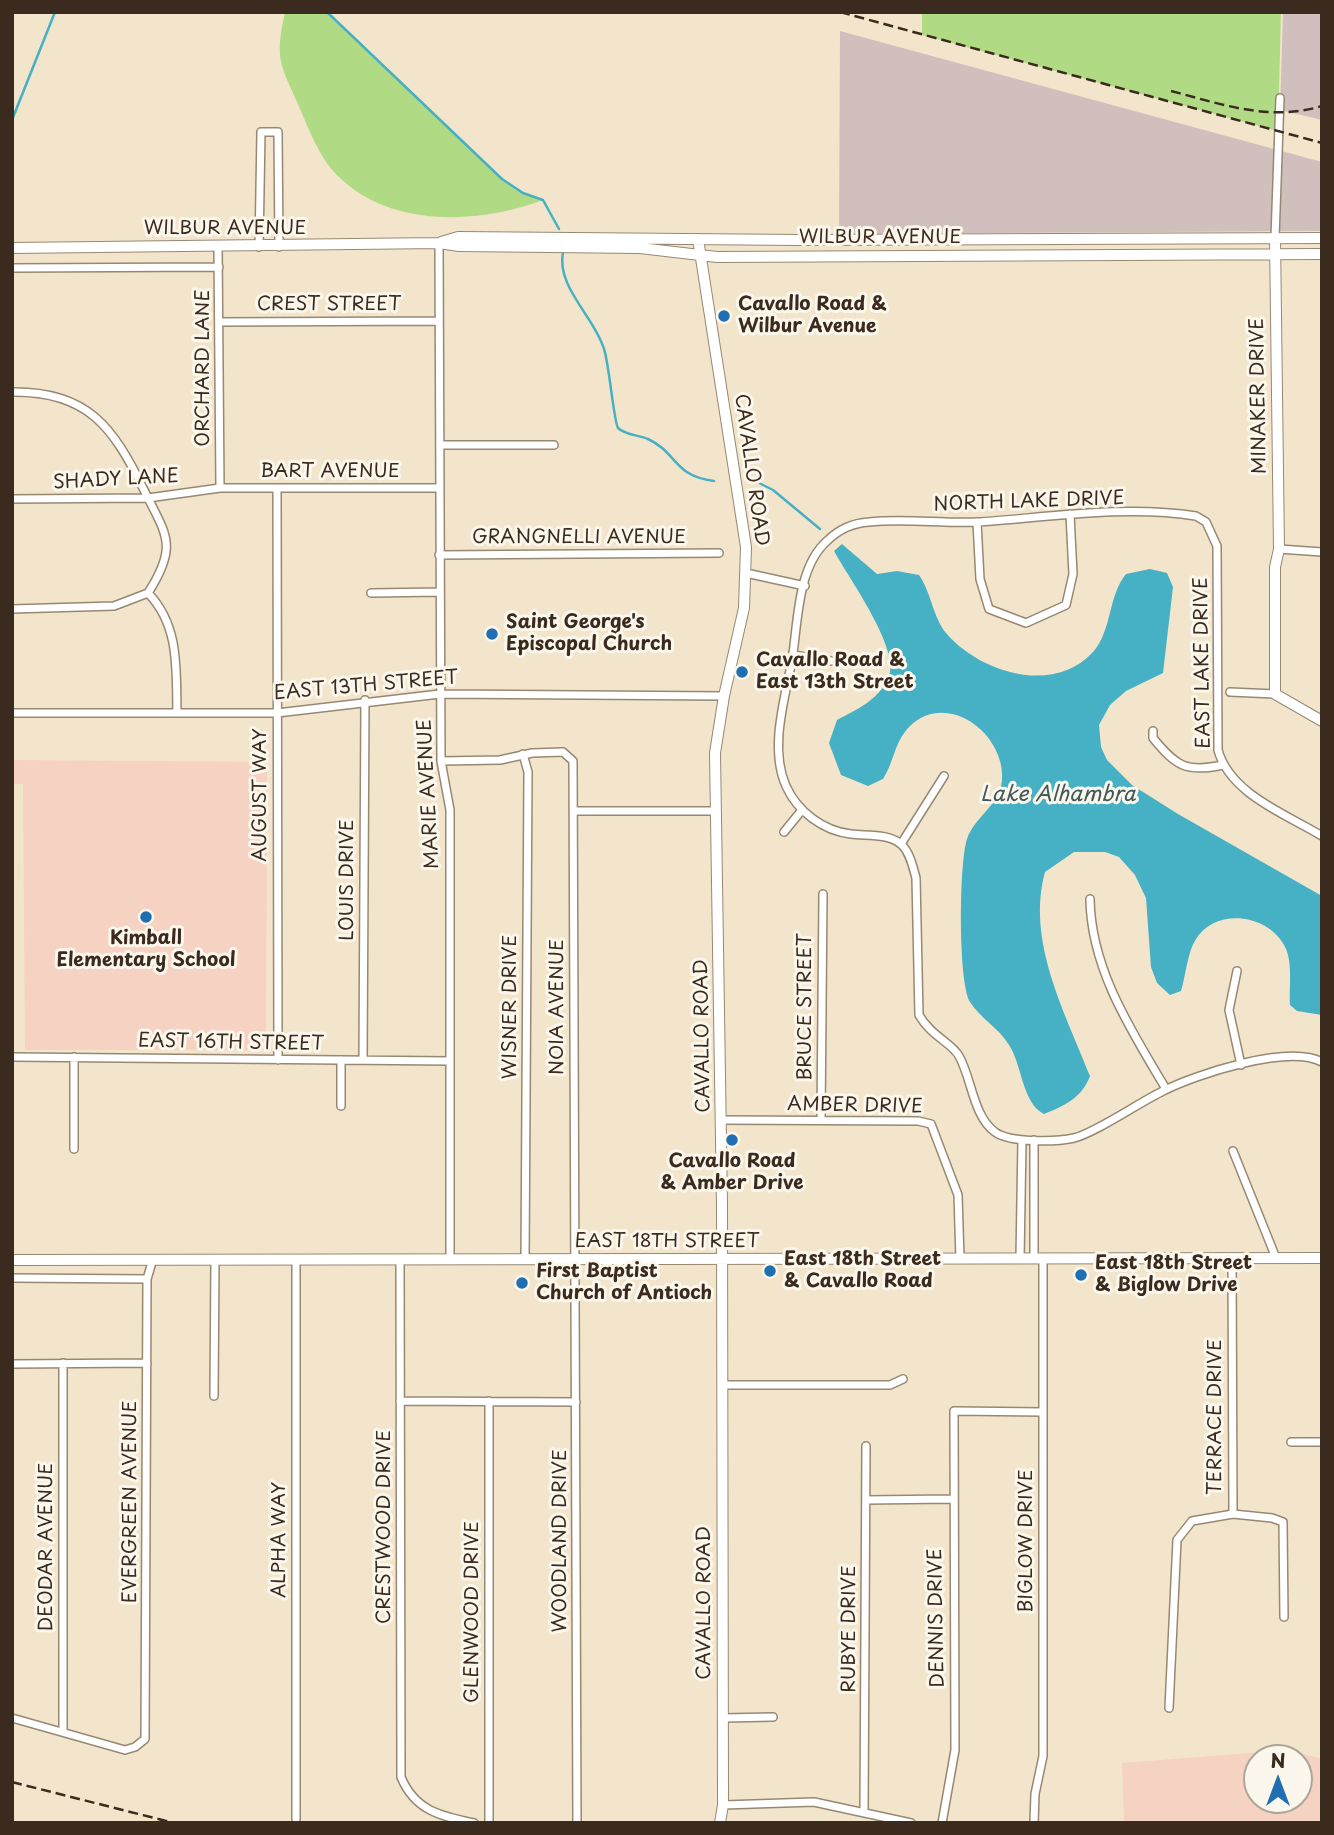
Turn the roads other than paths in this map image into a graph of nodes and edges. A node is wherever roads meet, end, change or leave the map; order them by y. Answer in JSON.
{"nodes":[{"id":1,"x":1280,"y":98,"type":"dead end"},
{"id":2,"x":1275,"y":238,"type":"junction"},
{"id":3,"x":1322,"y":238,"type":"edge"},
{"id":4,"x":698,"y":239,"type":"junction"},
{"id":5,"x":1039,"y":239,"type":"junction"},
{"id":6,"x":439,"y":243,"type":"junction"},
{"id":7,"x":218,"y":247,"type":"junction"},
{"id":8,"x":260,"y":247,"type":"junction"},
{"id":9,"x":279,"y":247,"type":"junction"},
{"id":10,"x":12,"y":248,"type":"edge"},
{"id":11,"x":1322,"y":254,"type":"edge"},
{"id":12,"x":701,"y":255,"type":"junction"},
{"id":13,"x":998,"y":255,"type":"junction"},
{"id":14,"x":1274,"y":255,"type":"junction"},
{"id":15,"x":219,"y":267,"type":"junction"},
{"id":16,"x":12,"y":268,"type":"edge"},
{"id":17,"x":439,"y":321,"type":"junction"},
{"id":18,"x":219,"y":322,"type":"junction"},
{"id":19,"x":12,"y":392,"type":"edge"},
{"id":20,"x":440,"y":445,"type":"junction"},
{"id":21,"x":554,"y":445,"type":"dead end"},
{"id":22,"x":220,"y":488,"type":"junction"},
{"id":23,"x":277,"y":488,"type":"junction"},
{"id":24,"x":439,"y":488,"type":"junction"},
{"id":25,"x":148,"y":498,"type":"junction"},
{"id":26,"x":12,"y":499,"type":"edge"},
{"id":27,"x":1070,"y":514,"type":"junction"},
{"id":28,"x":977,"y":522,"type":"junction"},
{"id":29,"x":1206,"y":523,"type":"joint"},
{"id":30,"x":1279,"y":549,"type":"junction"},
{"id":31,"x":1322,"y":552,"type":"edge"},
{"id":32,"x":719,"y":553,"type":"dead end"},
{"id":33,"x":439,"y":555,"type":"junction"},
{"id":34,"x":746,"y":573,"type":"junction"},
{"id":35,"x":805,"y":586,"type":"junction"},
{"id":36,"x":439,"y":592,"type":"junction"},
{"id":37,"x":148,"y":593,"type":"junction"},
{"id":38,"x":371,"y":593,"type":"dead end"},
{"id":39,"x":12,"y":609,"type":"edge"},
{"id":40,"x":793,"y":655,"type":"junction"},
{"id":41,"x":831,"y":661,"type":"dead end"},
{"id":42,"x":1230,"y":692,"type":"dead end"},
{"id":43,"x":440,"y":694,"type":"junction"},
{"id":44,"x":1275,"y":694,"type":"junction"},
{"id":45,"x":724,"y":696,"type":"junction"},
{"id":46,"x":365,"y":700,"type":"junction"},
{"id":47,"x":12,"y":713,"type":"edge"},
{"id":48,"x":177,"y":713,"type":"junction"},
{"id":49,"x":277,"y":713,"type":"junction"},
{"id":50,"x":1322,"y":721,"type":"edge"},
{"id":51,"x":1153,"y":731,"type":"dead end"},
{"id":52,"x":523,"y":754,"type":"junction"},
{"id":53,"x":441,"y":761,"type":"junction"},
{"id":54,"x":1223,"y":765,"type":"junction"},
{"id":55,"x":944,"y":776,"type":"dead end"},
{"id":56,"x":802,"y":810,"type":"junction"},
{"id":57,"x":574,"y":811,"type":"junction"},
{"id":58,"x":716,"y":811,"type":"junction"},
{"id":59,"x":783,"y":832,"type":"dead end"},
{"id":60,"x":1322,"y":836,"type":"edge"},
{"id":61,"x":901,"y":844,"type":"junction"},
{"id":62,"x":823,"y":894,"type":"dead end"},
{"id":63,"x":1090,"y":899,"type":"dead end"},
{"id":64,"x":1237,"y":971,"type":"dead end"},
{"id":65,"x":12,"y":1057,"type":"edge"},
{"id":66,"x":74,"y":1057,"type":"junction"},
{"id":67,"x":278,"y":1060,"type":"junction"},
{"id":68,"x":341,"y":1060,"type":"junction"},
{"id":69,"x":363,"y":1060,"type":"junction"},
{"id":70,"x":450,"y":1060,"type":"junction"},
{"id":71,"x":1322,"y":1062,"type":"edge"},
{"id":72,"x":1241,"y":1065,"type":"junction"},
{"id":73,"x":1166,"y":1089,"type":"junction"},
{"id":74,"x":341,"y":1107,"type":"dead end"},
{"id":75,"x":721,"y":1119,"type":"junction"},
{"id":76,"x":821,"y":1120,"type":"junction"},
{"id":77,"x":1029,"y":1140,"type":"junction"},
{"id":78,"x":74,"y":1149,"type":"dead end"},
{"id":79,"x":1233,"y":1151,"type":"dead end"},
{"id":80,"x":1038,"y":1257,"type":"junction"},
{"id":81,"x":1020,"y":1258,"type":"junction"},
{"id":82,"x":1231,"y":1258,"type":"junction"},
{"id":83,"x":1276,"y":1258,"type":"junction"},
{"id":84,"x":1322,"y":1258,"type":"edge"},
{"id":85,"x":153,"y":1259,"type":"junction"},
{"id":86,"x":215,"y":1259,"type":"junction"},
{"id":87,"x":450,"y":1259,"type":"junction"},
{"id":88,"x":722,"y":1259,"type":"junction"},
{"id":89,"x":960,"y":1259,"type":"junction"},
{"id":90,"x":12,"y":1260,"type":"edge"},
{"id":91,"x":296,"y":1260,"type":"junction"},
{"id":92,"x":400,"y":1260,"type":"junction"},
{"id":93,"x":525,"y":1260,"type":"junction"},
{"id":94,"x":575,"y":1260,"type":"junction"},
{"id":95,"x":12,"y":1278,"type":"edge"},
{"id":96,"x":147,"y":1279,"type":"junction"},
{"id":97,"x":62,"y":1363,"type":"junction"},
{"id":98,"x":147,"y":1363,"type":"junction"},
{"id":99,"x":12,"y":1364,"type":"edge"},
{"id":100,"x":903,"y":1379,"type":"dead end"},
{"id":101,"x":722,"y":1385,"type":"junction"},
{"id":102,"x":214,"y":1396,"type":"dead end"},
{"id":103,"x":400,"y":1401,"type":"junction"},
{"id":104,"x":489,"y":1401,"type":"junction"},
{"id":105,"x":576,"y":1402,"type":"junction"},
{"id":106,"x":1043,"y":1412,"type":"junction"},
{"id":107,"x":1291,"y":1442,"type":"dead end"},
{"id":108,"x":1322,"y":1442,"type":"edge"},
{"id":109,"x":866,"y":1446,"type":"dead end"},
{"id":110,"x":952,"y":1499,"type":"junction"},
{"id":111,"x":866,"y":1500,"type":"junction"},
{"id":112,"x":1233,"y":1514,"type":"junction"},
{"id":113,"x":1284,"y":1617,"type":"dead end"},
{"id":114,"x":1169,"y":1708,"type":"dead end"},
{"id":115,"x":774,"y":1717,"type":"dead end"},
{"id":116,"x":12,"y":1718,"type":"edge"},
{"id":117,"x":723,"y":1718,"type":"junction"},
{"id":118,"x":63,"y":1731,"type":"junction"},
{"id":119,"x":723,"y":1805,"type":"junction"},
{"id":120,"x":864,"y":1812,"type":"junction"},
{"id":121,"x":296,"y":1819,"type":"dead end"},
{"id":122,"x":474,"y":1823,"type":"edge"},
{"id":123,"x":489,"y":1823,"type":"edge"},
{"id":124,"x":576,"y":1823,"type":"edge"},
{"id":125,"x":720,"y":1823,"type":"edge"},
{"id":126,"x":911,"y":1823,"type":"edge"},
{"id":127,"x":942,"y":1823,"type":"edge"},
{"id":128,"x":1034,"y":1823,"type":"edge"}],
"edges":[{"from":1,"to":2,"type":"street","name":"MINAKER DRIVE"},
{"from":2,"to":3,"type":"main road","name":"WILBUR AVENUE"},
{"from":2,"to":5,"type":"main road","name":"WILBUR AVENUE"},
{"from":2,"to":14,"type":"main road","name":"MINAKER DRIVE"},
{"from":4,"to":5,"type":"main road","name":"WILBUR AVENUE"},
{"from":4,"to":6,"type":"main road","name":"WILBUR AVENUE"},
{"from":4,"to":12,"type":"main road","name":"CAVALLO ROAD"},
{"from":5,"to":13,"type":"main road"},
{"from":6,"to":9,"type":"main road","name":"WILBUR AVENUE"},
{"from":6,"to":12,"type":"main road","name":"WILBUR AVENUE"},
{"from":6,"to":17,"type":"street","name":"MARIE AVENUE"},
{"from":7,"to":8,"type":"main road","name":"WILBUR AVENUE"},
{"from":7,"to":10,"type":"main road","name":"WILBUR AVENUE"},
{"from":7,"to":15,"type":"street","name":"ORCHARD LANE"},
{"from":8,"to":9,"type":"main road","name":"WILBUR AVENUE"},
{"from":8,"to":9,"type":"street"},
{"from":11,"to":14,"type":"main road","name":"WILBUR AVENUE"},
{"from":12,"to":13,"type":"main road","name":"WILBUR AVENUE"},
{"from":12,"to":34,"type":"main road","name":"CAVALLO ROAD"},
{"from":13,"to":14,"type":"main road","name":"WILBUR AVENUE"},
{"from":14,"to":30,"type":"main road","name":"MINAKER DRIVE"},
{"from":15,"to":16,"type":"street"},
{"from":15,"to":18,"type":"street","name":"ORCHARD LANE"},
{"from":17,"to":18,"type":"street","name":"CREST STREET"},
{"from":17,"to":20,"type":"street","name":"MARIE AVENUE"},
{"from":18,"to":22,"type":"street","name":"ORCHARD LANE"},
{"from":19,"to":25,"type":"street"},
{"from":20,"to":21,"type":"street"},
{"from":20,"to":24,"type":"street","name":"MARIE AVENUE"},
{"from":22,"to":23,"type":"street","name":"BART AVENUE"},
{"from":22,"to":25,"type":"street","name":"SHADY LANE"},
{"from":23,"to":24,"type":"street","name":"BART AVENUE"},
{"from":23,"to":49,"type":"street","name":"AUGUST WAY"},
{"from":24,"to":33,"type":"street","name":"MARIE AVENUE"},
{"from":25,"to":26,"type":"street","name":"SHADY LANE"},
{"from":25,"to":37,"type":"street"},
{"from":27,"to":28,"type":"street","name":"NORTH LAKE DRIVE"},
{"from":27,"to":28,"type":"street"},
{"from":27,"to":29,"type":"street","name":"NORTH LAKE DRIVE"},
{"from":28,"to":35,"type":"street","name":"NORTH LAKE DRIVE"},
{"from":29,"to":54,"type":"street","name":"EAST LAKE DRIVE"},
{"from":30,"to":31,"type":"street"},
{"from":30,"to":44,"type":"main road","name":"MINAKER DRIVE"},
{"from":32,"to":33,"type":"street","name":"GRANGNELLI AVENUE"},
{"from":33,"to":36,"type":"street","name":"MARIE AVENUE"},
{"from":34,"to":35,"type":"street"},
{"from":34,"to":45,"type":"main road","name":"CAVALLO ROAD"},
{"from":35,"to":40,"type":"street"},
{"from":36,"to":38,"type":"street"},
{"from":36,"to":43,"type":"street","name":"MARIE AVENUE"},
{"from":37,"to":39,"type":"street"},
{"from":37,"to":48,"type":"street"},
{"from":40,"to":41,"type":"street"},
{"from":40,"to":56,"type":"street"},
{"from":42,"to":44,"type":"street"},
{"from":43,"to":45,"type":"street","name":"EAST 13TH STREET"},
{"from":43,"to":46,"type":"street","name":"EAST 13TH STREET"},
{"from":43,"to":53,"type":"street","name":"MARIE AVENUE"},
{"from":44,"to":50,"type":"main road"},
{"from":45,"to":58,"type":"main road","name":"CAVALLO ROAD"},
{"from":46,"to":49,"type":"street","name":"EAST 13TH STREET"},
{"from":46,"to":69,"type":"street","name":"LOUIS DRIVE"},
{"from":47,"to":48,"type":"street","name":"EAST 13TH STREET"},
{"from":48,"to":49,"type":"street","name":"EAST 13TH STREET"},
{"from":49,"to":67,"type":"street","name":"AUGUST WAY"},
{"from":51,"to":54,"type":"street"},
{"from":52,"to":53,"type":"street"},
{"from":52,"to":57,"type":"street","name":"NOIA AVENUE"},
{"from":52,"to":93,"type":"street","name":"WISNER DRIVE"},
{"from":53,"to":70,"type":"street","name":"MARIE AVENUE"},
{"from":54,"to":60,"type":"street","name":"EAST LAKE DRIVE"},
{"from":55,"to":61,"type":"street"},
{"from":56,"to":59,"type":"street"},
{"from":56,"to":61,"type":"street"},
{"from":57,"to":58,"type":"street"},
{"from":57,"to":94,"type":"street","name":"NOIA AVENUE"},
{"from":58,"to":75,"type":"main road","name":"CAVALLO ROAD"},
{"from":61,"to":77,"type":"street"},
{"from":62,"to":76,"type":"street","name":"BRUCE STREET"},
{"from":63,"to":73,"type":"street"},
{"from":64,"to":72,"type":"street"},
{"from":65,"to":66,"type":"street","name":"EAST 16TH STREET"},
{"from":66,"to":67,"type":"street","name":"EAST 16TH STREET"},
{"from":66,"to":78,"type":"street"},
{"from":67,"to":68,"type":"street","name":"EAST 16TH STREET"},
{"from":68,"to":69,"type":"street","name":"EAST 16TH STREET"},
{"from":68,"to":74,"type":"street"},
{"from":69,"to":70,"type":"street","name":"EAST 16TH STREET"},
{"from":70,"to":87,"type":"street","name":"MARIE AVENUE"},
{"from":71,"to":72,"type":"street"},
{"from":72,"to":73,"type":"street"},
{"from":73,"to":77,"type":"street"},
{"from":75,"to":76,"type":"street","name":"AMBER DRIVE"},
{"from":75,"to":88,"type":"main road","name":"CAVALLO ROAD"},
{"from":76,"to":89,"type":"street","name":"AMBER DRIVE"},
{"from":77,"to":80,"type":"street","name":"BIGLOW DRIVE"},
{"from":77,"to":81,"type":"street"},
{"from":79,"to":83,"type":"street"},
{"from":80,"to":81,"type":"main road","name":"EAST 18TH STREET"},
{"from":80,"to":82,"type":"main road","name":"EAST 18TH STREET"},
{"from":80,"to":106,"type":"street","name":"BIGLOW DRIVE"},
{"from":81,"to":89,"type":"main road","name":"EAST 18TH STREET"},
{"from":82,"to":83,"type":"main road","name":"EAST 18TH STREET"},
{"from":82,"to":112,"type":"street","name":"TERRACE DRIVE"},
{"from":83,"to":84,"type":"main road","name":"EAST 18TH STREET"},
{"from":85,"to":86,"type":"main road","name":"EAST 18TH STREET"},
{"from":85,"to":90,"type":"main road","name":"EAST 18TH STREET"},
{"from":85,"to":96,"type":"street","name":"EVERGREEN AVENUE"},
{"from":86,"to":91,"type":"main road","name":"EAST 18TH STREET"},
{"from":86,"to":102,"type":"street"},
{"from":87,"to":92,"type":"main road","name":"EAST 18TH STREET"},
{"from":87,"to":93,"type":"main road","name":"EAST 18TH STREET"},
{"from":88,"to":89,"type":"main road","name":"EAST 18TH STREET"},
{"from":88,"to":94,"type":"main road","name":"EAST 18TH STREET"},
{"from":88,"to":101,"type":"main road","name":"CAVALLO ROAD"},
{"from":91,"to":92,"type":"main road","name":"EAST 18TH STREET"},
{"from":91,"to":121,"type":"street","name":"ALPHA WAY"},
{"from":92,"to":103,"type":"street","name":"CRESTWOOD DRIVE"},
{"from":93,"to":94,"type":"main road","name":"EAST 18TH STREET"},
{"from":94,"to":105,"type":"street","name":"WOODLAND DRIVE"},
{"from":95,"to":96,"type":"street"},
{"from":96,"to":98,"type":"street","name":"EVERGREEN AVENUE"},
{"from":97,"to":98,"type":"street"},
{"from":97,"to":99,"type":"street"},
{"from":97,"to":118,"type":"street","name":"DEODAR AVENUE"},
{"from":98,"to":118,"type":"street","name":"EVERGREEN AVENUE"},
{"from":100,"to":101,"type":"street"},
{"from":101,"to":117,"type":"main road","name":"CAVALLO ROAD"},
{"from":103,"to":104,"type":"street"},
{"from":103,"to":122,"type":"street","name":"CRESTWOOD DRIVE"},
{"from":104,"to":105,"type":"street"},
{"from":104,"to":123,"type":"street","name":"GLENWOOD DRIVE"},
{"from":105,"to":124,"type":"street","name":"WOODLAND DRIVE"},
{"from":106,"to":110,"type":"street","name":"DENNIS DRIVE"},
{"from":106,"to":128,"type":"street","name":"BIGLOW DRIVE"},
{"from":107,"to":108,"type":"street"},
{"from":109,"to":111,"type":"street","name":"RUBYE DRIVE"},
{"from":110,"to":111,"type":"street"},
{"from":110,"to":127,"type":"street","name":"DENNIS DRIVE"},
{"from":111,"to":120,"type":"street","name":"RUBYE DRIVE"},
{"from":112,"to":113,"type":"street","name":"TERRACE DRIVE"},
{"from":112,"to":114,"type":"street"},
{"from":115,"to":117,"type":"street"},
{"from":116,"to":118,"type":"street"},
{"from":117,"to":119,"type":"main road","name":"CAVALLO ROAD"},
{"from":119,"to":120,"type":"street"},
{"from":119,"to":125,"type":"main road","name":"CAVALLO ROAD"},
{"from":120,"to":126,"type":"street"}]}
